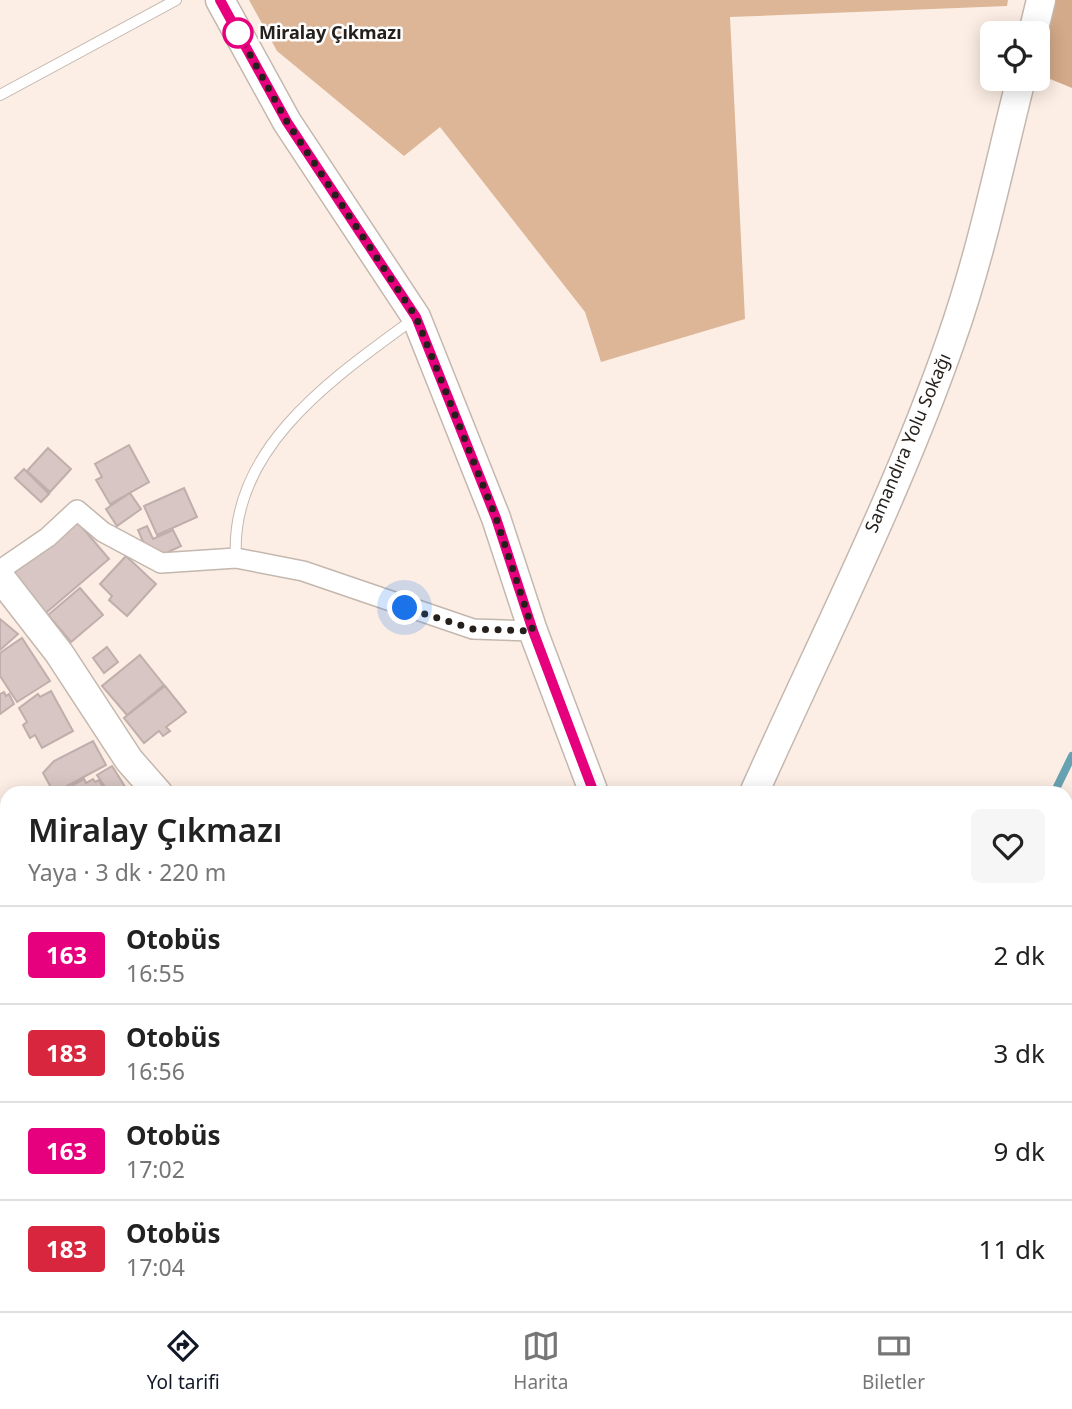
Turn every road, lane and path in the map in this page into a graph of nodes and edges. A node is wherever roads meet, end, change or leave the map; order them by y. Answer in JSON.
{"nodes":[{"id":1,"x":176,"y":0,"type":"edge"},
{"id":2,"x":220,"y":0,"type":"edge"},
{"id":3,"x":1041,"y":0,"type":"edge"},
{"id":4,"x":1036,"y":21,"type":"edge"},
{"id":5,"x":1018,"y":91,"type":"edge"},
{"id":6,"x":0,"y":95,"type":"edge"},
{"id":7,"x":416,"y":317,"type":"junction"},
{"id":8,"x":236,"y":558,"type":"junction"},
{"id":9,"x":0,"y":570,"type":"edge"},
{"id":10,"x":0,"y":577,"type":"edge"},
{"id":11,"x":533,"y":631,"type":"junction"},
{"id":12,"x":152,"y":786,"type":"edge"},
{"id":13,"x":591,"y":786,"type":"edge"},
{"id":14,"x":757,"y":786,"type":"edge"}],
"edges":[{"from":1,"to":6,"type":"lane"},
{"from":2,"to":7,"type":"street"},
{"from":3,"to":4,"type":"street"},
{"from":5,"to":14,"type":"street","name":"Samandıra Yolu Sokağı"},
{"from":7,"to":8,"type":"lane"},
{"from":7,"to":11,"type":"street"},
{"from":8,"to":9,"type":"street"},
{"from":8,"to":11,"type":"street"},
{"from":10,"to":12,"type":"street"},
{"from":11,"to":13,"type":"street"}]}
